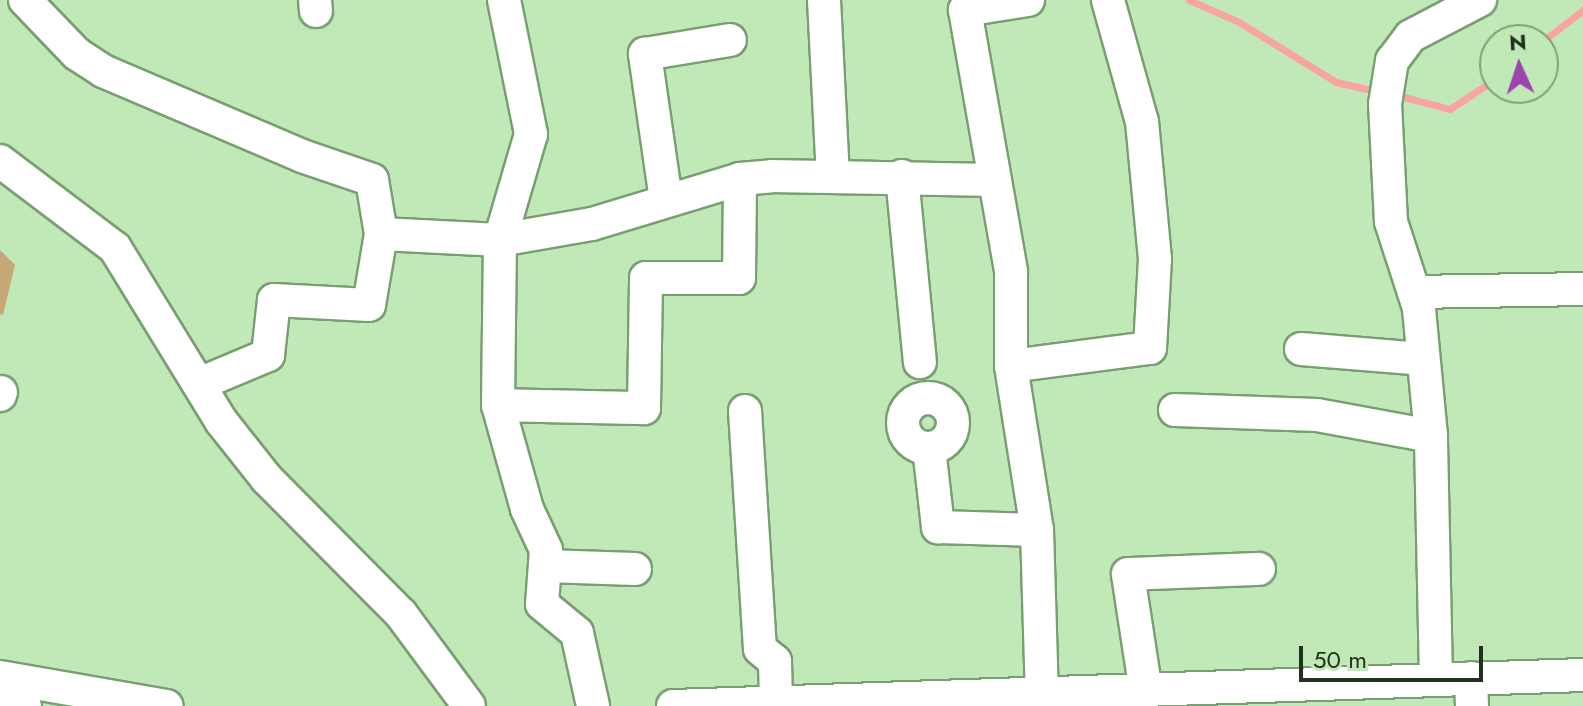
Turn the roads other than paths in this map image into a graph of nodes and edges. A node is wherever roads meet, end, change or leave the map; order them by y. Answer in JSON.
{"nodes":[{"id":1,"x":25,"y":0,"type":"edge"},
{"id":2,"x":504,"y":0,"type":"edge"},
{"id":3,"x":824,"y":0,"type":"edge"},
{"id":4,"x":1028,"y":0,"type":"edge"},
{"id":5,"x":1108,"y":0,"type":"edge"},
{"id":6,"x":1480,"y":0,"type":"edge"},
{"id":7,"x":730,"y":40,"type":"dead end"},
{"id":8,"x":0,"y":161,"type":"edge"},
{"id":9,"x":833,"y":176,"type":"junction"},
{"id":10,"x":902,"y":176,"type":"junction"},
{"id":11,"x":740,"y":179,"type":"junction"},
{"id":12,"x":994,"y":180,"type":"junction"},
{"id":13,"x":666,"y":200,"type":"junction"},
{"id":14,"x":381,"y":234,"type":"junction"},
{"id":15,"x":500,"y":240,"type":"junction"},
{"id":16,"x":1583,"y":289,"type":"edge"},
{"id":17,"x":1414,"y":292,"type":"junction"},
{"id":18,"x":1301,"y":349,"type":"dead end"},
{"id":19,"x":1422,"y":359,"type":"junction"},
{"id":20,"x":920,"y":362,"type":"dead end"},
{"id":21,"x":1011,"y":366,"type":"junction"},
{"id":22,"x":199,"y":384,"type":"junction"},
{"id":23,"x":498,"y":405,"type":"junction"},
{"id":24,"x":1175,"y":410,"type":"dead end"},
{"id":25,"x":745,"y":411,"type":"dead end"},
{"id":26,"x":1431,"y":436,"type":"junction"},
{"id":27,"x":929,"y":448,"type":"dead end"},
{"id":28,"x":1037,"y":530,"type":"junction"},
{"id":29,"x":545,"y":566,"type":"junction"},
{"id":30,"x":635,"y":569,"type":"dead end"},
{"id":31,"x":1259,"y":569,"type":"dead end"},
{"id":32,"x":1583,"y":675,"type":"edge"},
{"id":33,"x":0,"y":677,"type":"edge"},
{"id":34,"x":1436,"y":679,"type":"junction"},
{"id":35,"x":1146,"y":692,"type":"junction"},
{"id":36,"x":1471,"y":692,"type":"edge"},
{"id":37,"x":1042,"y":694,"type":"junction"},
{"id":38,"x":0,"y":699,"type":"edge"},
{"id":39,"x":776,"y":701,"type":"junction"},
{"id":40,"x":934,"y":701,"type":"edge"},
{"id":41,"x":25,"y":706,"type":"edge"},
{"id":42,"x":167,"y":706,"type":"edge"},
{"id":43,"x":469,"y":706,"type":"edge"},
{"id":44,"x":593,"y":706,"type":"edge"},
{"id":45,"x":673,"y":706,"type":"edge"}],
"edges":[{"from":1,"to":14,"type":"street"},
{"from":2,"to":15,"type":"street"},
{"from":3,"to":9,"type":"street"},
{"from":4,"to":12,"type":"street"},
{"from":5,"to":21,"type":"street"},
{"from":6,"to":17,"type":"street"},
{"from":7,"to":13,"type":"street"},
{"from":8,"to":22,"type":"street"},
{"from":9,"to":10,"type":"street"},
{"from":9,"to":11,"type":"street"},
{"from":10,"to":12,"type":"street"},
{"from":10,"to":20,"type":"street"},
{"from":11,"to":13,"type":"street"},
{"from":11,"to":23,"type":"street"},
{"from":12,"to":21,"type":"street"},
{"from":13,"to":15,"type":"street"},
{"from":14,"to":15,"type":"street"},
{"from":14,"to":22,"type":"street"},
{"from":15,"to":23,"type":"street"},
{"from":16,"to":17,"type":"street"},
{"from":17,"to":19,"type":"street"},
{"from":18,"to":19,"type":"street"},
{"from":19,"to":26,"type":"street"},
{"from":21,"to":28,"type":"street"},
{"from":22,"to":43,"type":"street"},
{"from":23,"to":29,"type":"street"},
{"from":24,"to":26,"type":"street"},
{"from":25,"to":39,"type":"street"},
{"from":26,"to":34,"type":"street"},
{"from":27,"to":28,"type":"street"},
{"from":28,"to":37,"type":"street"},
{"from":29,"to":30,"type":"street"},
{"from":29,"to":44,"type":"street"},
{"from":31,"to":35,"type":"street"},
{"from":32,"to":36,"type":"street"},
{"from":33,"to":42,"type":"street"},
{"from":34,"to":35,"type":"street"},
{"from":34,"to":36,"type":"street"},
{"from":35,"to":37,"type":"street"},
{"from":37,"to":40,"type":"street"},
{"from":38,"to":41,"type":"street"},
{"from":39,"to":40,"type":"street"},
{"from":39,"to":45,"type":"street"}]}
